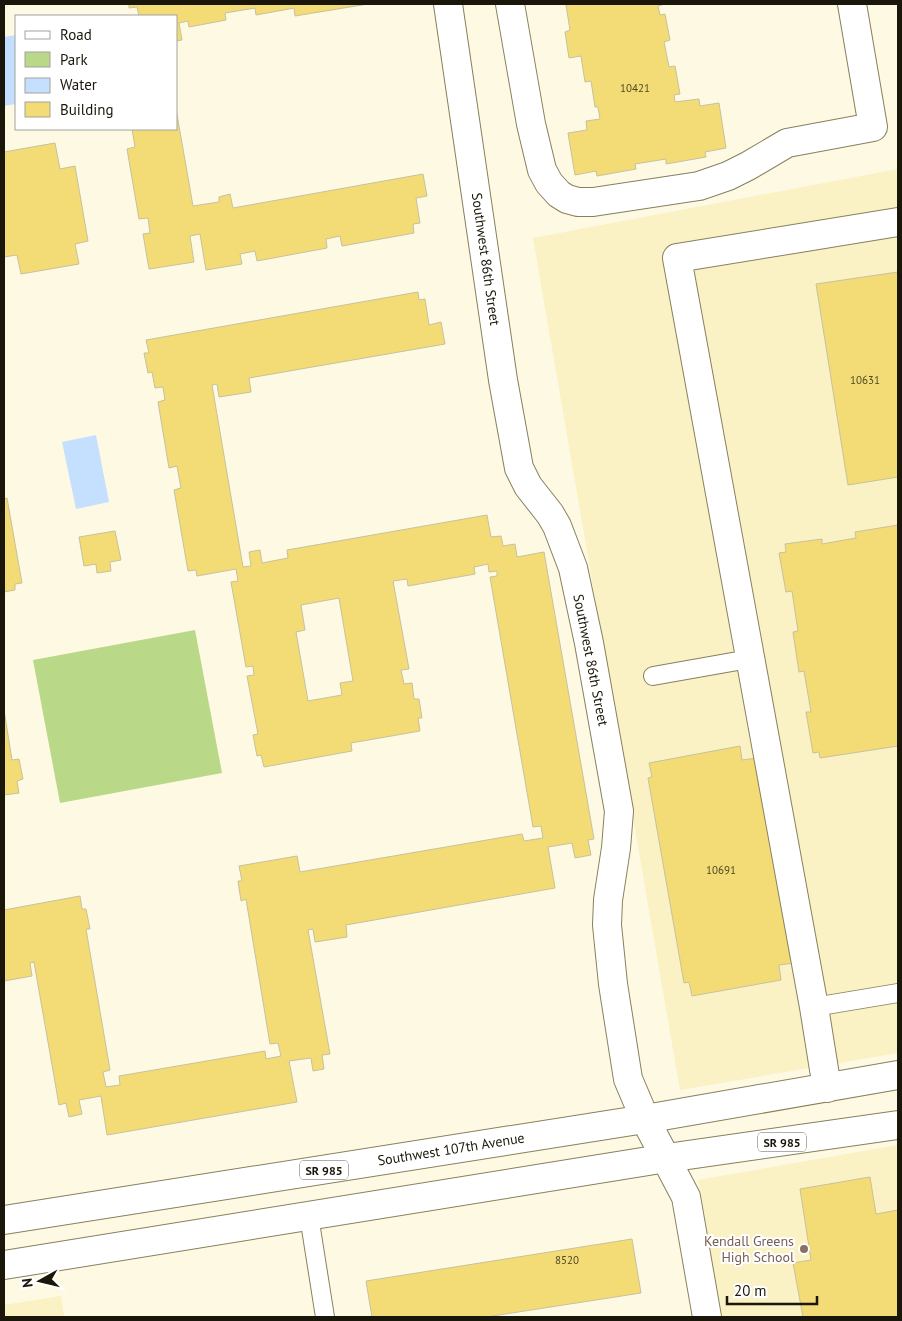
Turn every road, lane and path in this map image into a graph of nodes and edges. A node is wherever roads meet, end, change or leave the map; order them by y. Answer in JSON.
{"nodes":[{"id":1,"x":448,"y":4,"type":"edge"},
{"id":2,"x":510,"y":4,"type":"edge"},
{"id":3,"x":852,"y":4,"type":"edge"},
{"id":4,"x":898,"y":222,"type":"edge"},
{"id":5,"x":749,"y":659,"type":"junction"},
{"id":6,"x":653,"y":676,"type":"dead end"},
{"id":7,"x":898,"y":992,"type":"edge"},
{"id":8,"x":814,"y":1007,"type":"junction"},
{"id":9,"x":898,"y":1075,"type":"edge"},
{"id":10,"x":827,"y":1088,"type":"junction"},
{"id":11,"x":644,"y":1119,"type":"junction"},
{"id":12,"x":898,"y":1126,"type":"edge"},
{"id":13,"x":667,"y":1158,"type":"junction"},
{"id":14,"x":309,"y":1216,"type":"junction"},
{"id":15,"x":4,"y":1220,"type":"edge"},
{"id":16,"x":4,"y":1265,"type":"edge"},
{"id":17,"x":326,"y":1317,"type":"edge"},
{"id":18,"x":707,"y":1317,"type":"edge"}],
"edges":[{"from":1,"to":11,"type":"street","name":"Southwest 86th Street"},
{"from":2,"to":3,"type":"street"},
{"from":4,"to":5,"type":"street"},
{"from":5,"to":6,"type":"lane"},
{"from":5,"to":8,"type":"street"},
{"from":7,"to":8,"type":"lane"},
{"from":8,"to":10,"type":"street"},
{"from":9,"to":10,"type":"street","name":"Southwest 107th Avenue","number":"SR 985"},
{"from":10,"to":11,"type":"street","name":"Southwest 107th Avenue","number":"SR 985"},
{"from":11,"to":13,"type":"street","name":"Southwest 86th Street"},
{"from":11,"to":15,"type":"street","name":"Southwest 107th Avenue","number":"SR 985"},
{"from":12,"to":13,"type":"street","number":"SR 985"},
{"from":13,"to":14,"type":"street","number":"SR 985"},
{"from":13,"to":18,"type":"street","name":"Southwest 86th Street"},
{"from":14,"to":16,"type":"street","number":"SR 985"},
{"from":14,"to":17,"type":"lane"}]}
